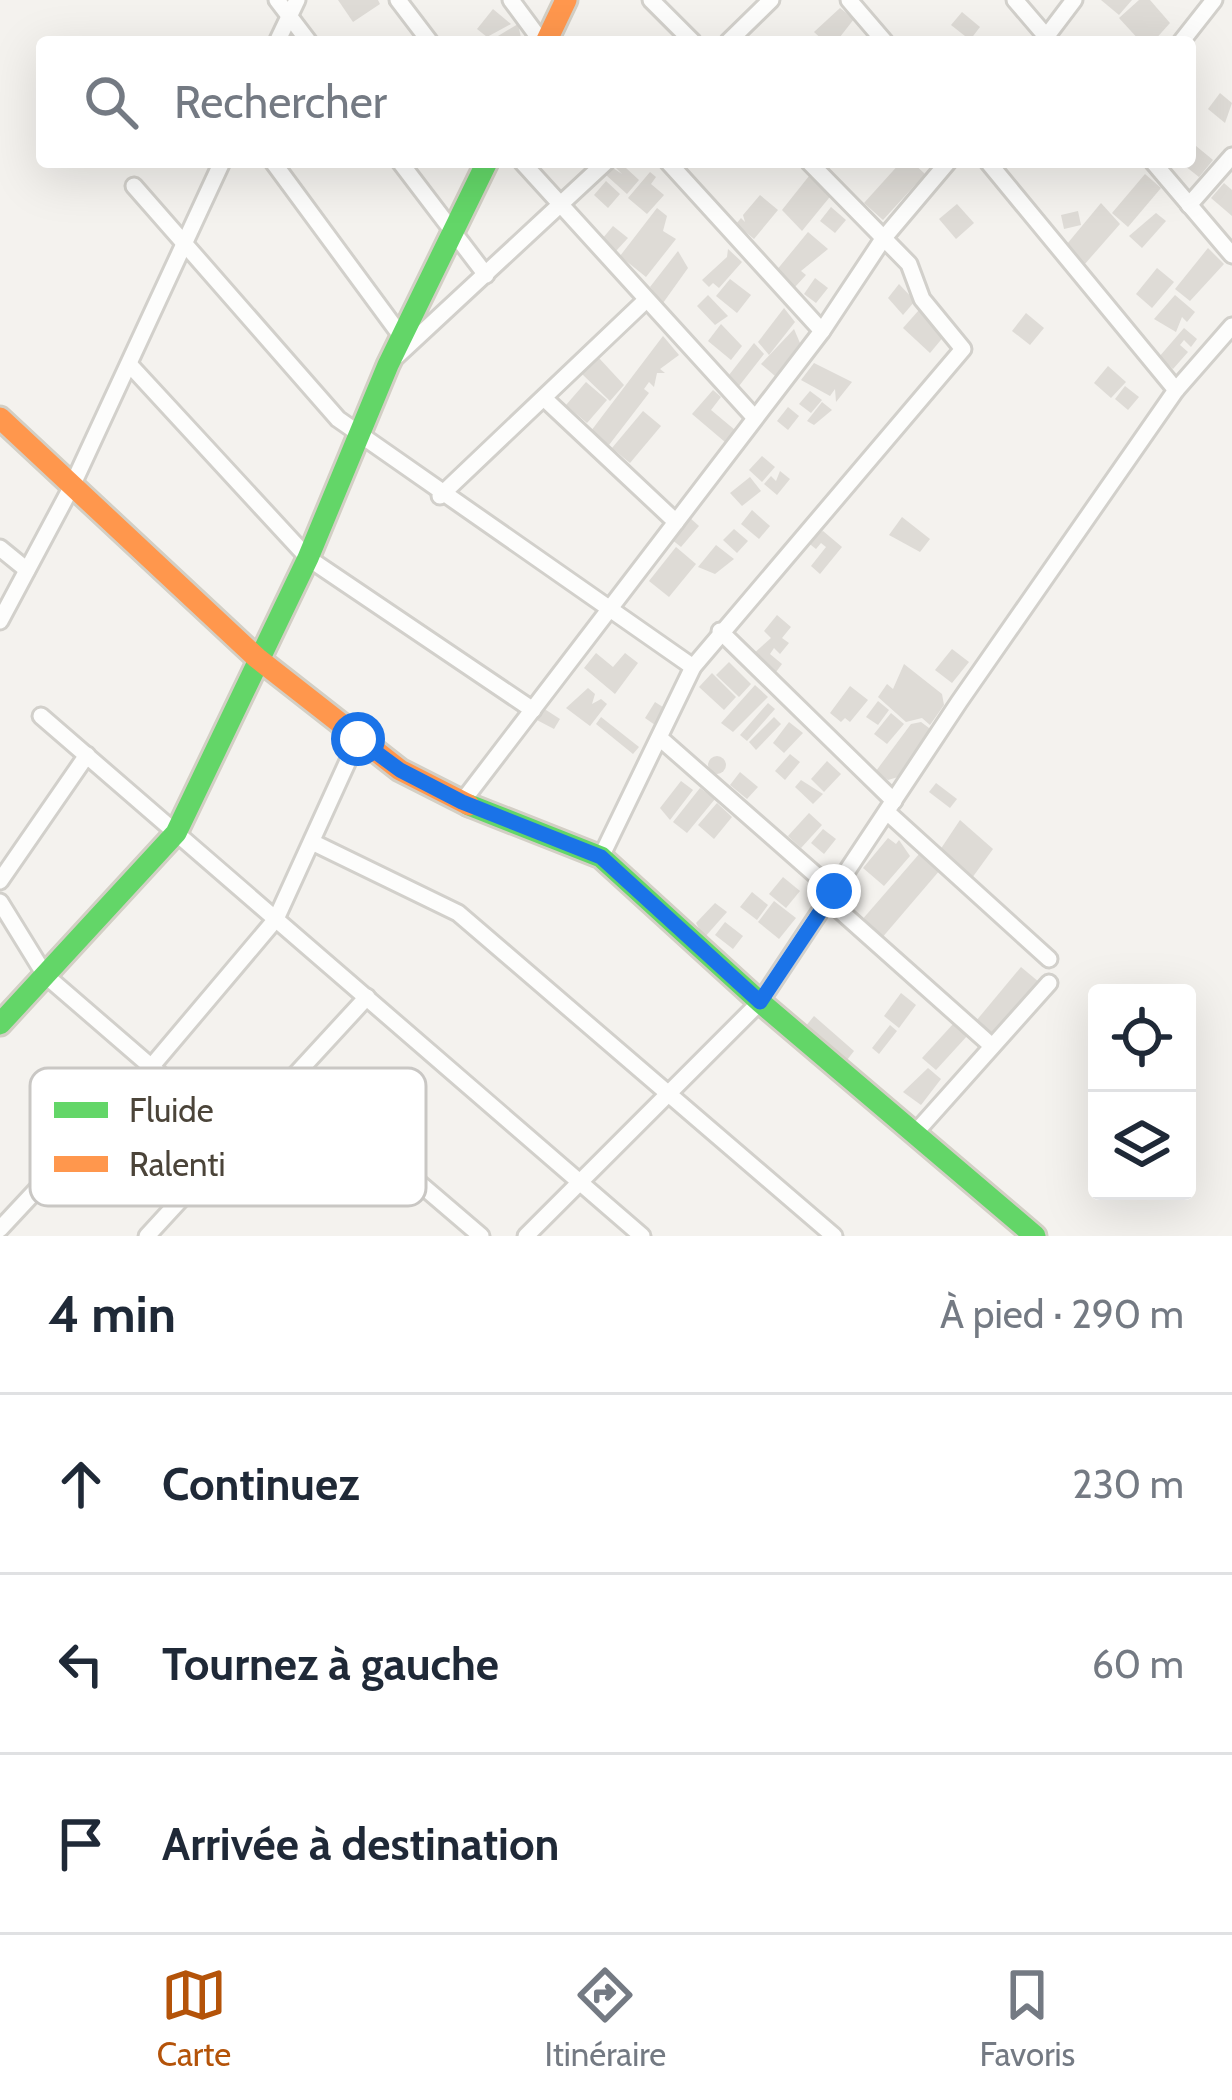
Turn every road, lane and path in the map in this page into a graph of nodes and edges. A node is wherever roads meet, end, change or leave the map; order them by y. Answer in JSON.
{"nodes":[{"id":1,"x":277,"y":0,"type":"edge"},
{"id":2,"x":398,"y":0,"type":"edge"},
{"id":3,"x":512,"y":0,"type":"edge"},
{"id":4,"x":566,"y":0,"type":"edge"},
{"id":5,"x":651,"y":0,"type":"edge"},
{"id":6,"x":771,"y":0,"type":"edge"},
{"id":7,"x":849,"y":0,"type":"edge"},
{"id":8,"x":1015,"y":0,"type":"edge"},
{"id":9,"x":1074,"y":0,"type":"edge"},
{"id":10,"x":1214,"y":0,"type":"edge"},
{"id":11,"x":293,"y":8,"type":"edge"},
{"id":12,"x":281,"y":36,"type":"edge"},
{"id":13,"x":306,"y":36,"type":"edge"},
{"id":14,"x":425,"y":36,"type":"edge"},
{"id":15,"x":539,"y":36,"type":"edge"},
{"id":16,"x":547,"y":36,"type":"edge"},
{"id":17,"x":687,"y":36,"type":"edge"},
{"id":18,"x":734,"y":36,"type":"edge"},
{"id":19,"x":880,"y":36,"type":"edge"},
{"id":20,"x":1043,"y":36,"type":"edge"},
{"id":21,"x":1049,"y":36,"type":"edge"},
{"id":22,"x":1185,"y":36,"type":"edge"},
{"id":23,"x":1232,"y":156,"type":"edge"},
{"id":24,"x":219,"y":168,"type":"edge"},
{"id":25,"x":277,"y":168,"type":"edge"},
{"id":26,"x":405,"y":168,"type":"edge"},
{"id":27,"x":484,"y":168,"type":"edge"},
{"id":28,"x":527,"y":168,"type":"edge"},
{"id":29,"x":600,"y":168,"type":"edge"},
{"id":30,"x":673,"y":168,"type":"edge"},
{"id":31,"x":814,"y":168,"type":"edge"},
{"id":32,"x":943,"y":168,"type":"edge"},
{"id":33,"x":993,"y":168,"type":"edge"},
{"id":34,"x":1158,"y":168,"type":"edge"},
{"id":35,"x":134,"y":186,"type":"dead end"},
{"id":36,"x":1189,"y":205,"type":"junction"},
{"id":37,"x":561,"y":206,"type":"junction"},
{"id":38,"x":454,"y":233,"type":"junction"},
{"id":39,"x":883,"y":239,"type":"junction"},
{"id":40,"x":184,"y":247,"type":"junction"},
{"id":41,"x":1232,"y":255,"type":"edge"},
{"id":42,"x":486,"y":275,"type":"junction"},
{"id":43,"x":645,"y":301,"type":"junction"},
{"id":44,"x":1232,"y":326,"type":"edge"},
{"id":45,"x":822,"y":331,"type":"junction"},
{"id":46,"x":405,"y":342,"type":"junction"},
{"id":47,"x":129,"y":364,"type":"junction"},
{"id":48,"x":1176,"y":390,"type":"junction"},
{"id":49,"x":546,"y":400,"type":"junction"},
{"id":50,"x":0,"y":418,"type":"edge"},
{"id":51,"x":755,"y":418,"type":"junction"},
{"id":52,"x":362,"y":437,"type":"junction"},
{"id":53,"x":72,"y":486,"type":"junction"},
{"id":54,"x":440,"y":496,"type":"junction"},
{"id":55,"x":676,"y":522,"type":"junction"},
{"id":56,"x":0,"y":548,"type":"edge"},
{"id":57,"x":308,"y":558,"type":"junction"},
{"id":58,"x":27,"y":571,"type":"junction"},
{"id":59,"x":608,"y":611,"type":"junction"},
{"id":60,"x":0,"y":622,"type":"edge"},
{"id":61,"x":720,"y":631,"type":"junction"},
{"id":62,"x":257,"y":658,"type":"junction"},
{"id":63,"x":693,"y":667,"type":"junction"},
{"id":64,"x":533,"y":710,"type":"junction"},
{"id":65,"x":40,"y":716,"type":"dead end"},
{"id":66,"x":358,"y":739,"type":"junction"},
{"id":67,"x":662,"y":740,"type":"junction"},
{"id":68,"x":87,"y":755,"type":"junction"},
{"id":69,"x":462,"y":802,"type":"junction"},
{"id":70,"x":891,"y":806,"type":"junction"},
{"id":71,"x":176,"y":832,"type":"junction"},
{"id":72,"x":312,"y":842,"type":"junction"},
{"id":73,"x":601,"y":857,"type":"junction"},
{"id":74,"x":0,"y":881,"type":"edge"},
{"id":75,"x":831,"y":896,"type":"junction"},
{"id":76,"x":0,"y":902,"type":"edge"},
{"id":77,"x":276,"y":920,"type":"junction"},
{"id":78,"x":1049,"y":959,"type":"dead end"},
{"id":79,"x":45,"y":975,"type":"junction"},
{"id":80,"x":1048,"y":983,"type":"dead end"},
{"id":81,"x":367,"y":998,"type":"junction"},
{"id":82,"x":760,"y":1002,"type":"junction"},
{"id":83,"x":0,"y":1024,"type":"edge"},
{"id":84,"x":992,"y":1046,"type":"junction"},
{"id":85,"x":151,"y":1067,"type":"joint"},
{"id":86,"x":301,"y":1068,"type":"edge"},
{"id":87,"x":672,"y":1094,"type":"junction"},
{"id":88,"x":916,"y":1132,"type":"junction"},
{"id":89,"x":580,"y":1183,"type":"junction"},
{"id":90,"x":426,"y":1189,"type":"edge"},
{"id":91,"x":30,"y":1196,"type":"edge"},
{"id":92,"x":175,"y":1206,"type":"edge"},
{"id":93,"x":0,"y":1228,"type":"edge"},
{"id":94,"x":147,"y":1236,"type":"edge"},
{"id":95,"x":481,"y":1236,"type":"edge"},
{"id":96,"x":526,"y":1236,"type":"edge"},
{"id":97,"x":642,"y":1236,"type":"edge"},
{"id":98,"x":834,"y":1236,"type":"edge"},
{"id":99,"x":1035,"y":1236,"type":"edge"}],
"edges":[{"from":1,"to":11,"type":"street"},
{"from":2,"to":14,"type":"street"},
{"from":3,"to":15,"type":"street"},
{"from":4,"to":16,"type":"street"},
{"from":5,"to":17,"type":"street"},
{"from":6,"to":18,"type":"street"},
{"from":7,"to":19,"type":"street"},
{"from":8,"to":20,"type":"street"},
{"from":9,"to":21,"type":"street"},
{"from":10,"to":22,"type":"street"},
{"from":11,"to":12,"type":"street"},
{"from":11,"to":13,"type":"street"},
{"from":23,"to":36,"type":"street"},
{"from":24,"to":40,"type":"street"},
{"from":25,"to":46,"type":"street"},
{"from":26,"to":38,"type":"street"},
{"from":27,"to":38,"type":"street"},
{"from":28,"to":37,"type":"street"},
{"from":29,"to":37,"type":"street"},
{"from":30,"to":45,"type":"street"},
{"from":31,"to":39,"type":"street"},
{"from":32,"to":39,"type":"street"},
{"from":33,"to":48,"type":"street"},
{"from":34,"to":36,"type":"street"},
{"from":35,"to":40,"type":"street"},
{"from":36,"to":41,"type":"street"},
{"from":37,"to":42,"type":"street"},
{"from":37,"to":43,"type":"street"},
{"from":38,"to":42,"type":"street"},
{"from":38,"to":46,"type":"street"},
{"from":39,"to":45,"type":"street"},
{"from":39,"to":61,"type":"street"},
{"from":40,"to":47,"type":"street"},
{"from":40,"to":52,"type":"street"},
{"from":42,"to":46,"type":"street"},
{"from":43,"to":49,"type":"street"},
{"from":43,"to":51,"type":"street"},
{"from":44,"to":48,"type":"street"},
{"from":45,"to":51,"type":"street"},
{"from":46,"to":52,"type":"street"},
{"from":47,"to":53,"type":"street"},
{"from":47,"to":57,"type":"street"},
{"from":48,"to":70,"type":"street"},
{"from":49,"to":54,"type":"street"},
{"from":49,"to":55,"type":"street"},
{"from":50,"to":53,"type":"street"},
{"from":51,"to":55,"type":"street"},
{"from":52,"to":54,"type":"street"},
{"from":52,"to":57,"type":"street"},
{"from":53,"to":58,"type":"street"},
{"from":53,"to":62,"type":"street"},
{"from":54,"to":59,"type":"street"},
{"from":55,"to":59,"type":"street"},
{"from":56,"to":58,"type":"street"},
{"from":57,"to":62,"type":"street"},
{"from":57,"to":64,"type":"street"},
{"from":58,"to":60,"type":"street"},
{"from":59,"to":63,"type":"street"},
{"from":59,"to":64,"type":"street"},
{"from":61,"to":63,"type":"street"},
{"from":61,"to":70,"type":"street"},
{"from":62,"to":66,"type":"street"},
{"from":62,"to":71,"type":"street"},
{"from":63,"to":67,"type":"street"},
{"from":64,"to":69,"type":"street"},
{"from":65,"to":68,"type":"street"},
{"from":66,"to":69,"type":"street"},
{"from":66,"to":72,"type":"street"},
{"from":67,"to":73,"type":"street"},
{"from":67,"to":75,"type":"street"},
{"from":68,"to":71,"type":"street"},
{"from":68,"to":74,"type":"street"},
{"from":69,"to":73,"type":"street"},
{"from":70,"to":75,"type":"street"},
{"from":70,"to":78,"type":"street"},
{"from":71,"to":77,"type":"street"},
{"from":71,"to":79,"type":"street"},
{"from":72,"to":77,"type":"street"},
{"from":72,"to":87,"type":"street"},
{"from":73,"to":82,"type":"street"},
{"from":75,"to":82,"type":"street"},
{"from":75,"to":84,"type":"street"},
{"from":76,"to":79,"type":"street"},
{"from":77,"to":81,"type":"street"},
{"from":77,"to":85,"type":"street"},
{"from":79,"to":83,"type":"street"},
{"from":79,"to":85,"type":"street"},
{"from":80,"to":84,"type":"street"},
{"from":81,"to":86,"type":"street"},
{"from":81,"to":89,"type":"street"},
{"from":82,"to":87,"type":"street"},
{"from":82,"to":88,"type":"street"},
{"from":84,"to":88,"type":"street"},
{"from":87,"to":89,"type":"street"},
{"from":87,"to":98,"type":"street"},
{"from":88,"to":99,"type":"street"},
{"from":89,"to":96,"type":"street"},
{"from":89,"to":97,"type":"street"},
{"from":90,"to":95,"type":"street"},
{"from":91,"to":93,"type":"street"},
{"from":92,"to":94,"type":"street"}]}
